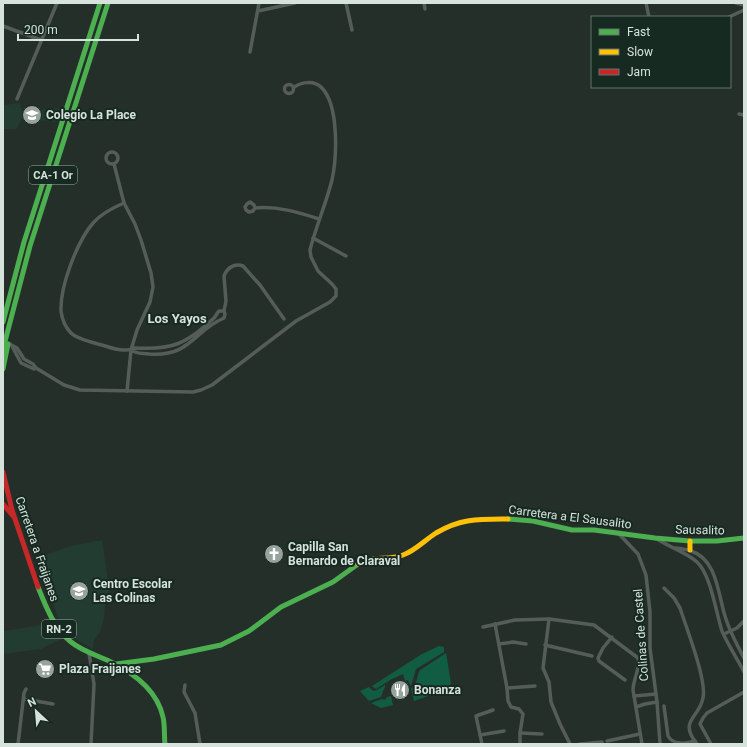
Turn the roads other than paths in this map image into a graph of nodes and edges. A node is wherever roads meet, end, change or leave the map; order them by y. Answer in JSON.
{"nodes":[{"id":1,"x":57,"y":3,"type":"edge"},
{"id":2,"x":100,"y":3,"type":"edge"},
{"id":3,"x":108,"y":3,"type":"edge"},
{"id":4,"x":259,"y":3,"type":"edge"},
{"id":5,"x":295,"y":3,"type":"edge"},
{"id":6,"x":346,"y":3,"type":"edge"},
{"id":7,"x":424,"y":3,"type":"edge"},
{"id":8,"x":646,"y":3,"type":"edge"},
{"id":9,"x":736,"y":3,"type":"edge"},
{"id":10,"x":744,"y":5,"type":"edge"},
{"id":11,"x":425,"y":9,"type":"dead end"},
{"id":12,"x":744,"y":10,"type":"edge"},
{"id":13,"x":258,"y":11,"type":"junction"},
{"id":14,"x":650,"y":16,"type":"edge"},
{"id":15,"x":731,"y":16,"type":"edge"},
{"id":16,"x":3,"y":26,"type":"edge"},
{"id":17,"x":352,"y":30,"type":"dead end"},
{"id":18,"x":41,"y":40,"type":"junction"},
{"id":19,"x":250,"y":52,"type":"dead end"},
{"id":20,"x":294,"y":87,"type":"dead end"},
{"id":21,"x":17,"y":99,"type":"dead end"},
{"id":22,"x":739,"y":114,"type":"dead end"},
{"id":23,"x":744,"y":115,"type":"edge"},
{"id":24,"x":114,"y":164,"type":"dead end"},
{"id":25,"x":124,"y":203,"type":"junction"},
{"id":26,"x":255,"y":208,"type":"dead end"},
{"id":27,"x":319,"y":219,"type":"junction"},
{"id":28,"x":313,"y":238,"type":"junction"},
{"id":29,"x":346,"y":256,"type":"dead end"},
{"id":30,"x":19,"y":261,"type":"junction"},
{"id":31,"x":20,"y":281,"type":"junction"},
{"id":32,"x":3,"y":307,"type":"edge"},
{"id":33,"x":224,"y":311,"type":"junction"},
{"id":34,"x":284,"y":319,"type":"dead end"},
{"id":35,"x":3,"y":322,"type":"edge"},
{"id":36,"x":10,"y":345,"type":"junction"},
{"id":37,"x":3,"y":349,"type":"edge"},
{"id":38,"x":131,"y":350,"type":"junction"},
{"id":39,"x":3,"y":369,"type":"edge"},
{"id":40,"x":127,"y":391,"type":"junction"},
{"id":41,"x":3,"y":472,"type":"edge"},
{"id":42,"x":3,"y":504,"type":"edge"},
{"id":43,"x":13,"y":516,"type":"junction"},
{"id":44,"x":618,"y":533,"type":"junction"},
{"id":45,"x":655,"y":538,"type":"junction"},
{"id":46,"x":744,"y":538,"type":"edge"},
{"id":47,"x":690,"y":541,"type":"junction"},
{"id":48,"x":671,"y":548,"type":"junction"},
{"id":49,"x":690,"y":550,"type":"junction"},
{"id":50,"x":705,"y":559,"type":"junction"},
{"id":51,"x":698,"y":563,"type":"junction"},
{"id":52,"x":664,"y":588,"type":"dead end"},
{"id":53,"x":549,"y":619,"type":"junction"},
{"id":54,"x":744,"y":621,"type":"edge"},
{"id":55,"x":495,"y":624,"type":"junction"},
{"id":56,"x":483,"y":627,"type":"dead end"},
{"id":57,"x":737,"y":628,"type":"junction"},
{"id":58,"x":731,"y":631,"type":"junction"},
{"id":59,"x":724,"y":634,"type":"junction"},
{"id":60,"x":734,"y":636,"type":"junction"},
{"id":61,"x":612,"y":637,"type":"junction"},
{"id":62,"x":727,"y":640,"type":"junction"},
{"id":63,"x":499,"y":644,"type":"junction"},
{"id":64,"x":526,"y":644,"type":"dead end"},
{"id":65,"x":545,"y":645,"type":"junction"},
{"id":66,"x":88,"y":654,"type":"junction"},
{"id":67,"x":592,"y":656,"type":"dead end"},
{"id":68,"x":744,"y":658,"type":"edge"},
{"id":69,"x":116,"y":664,"type":"junction"},
{"id":70,"x":744,"y":672,"type":"edge"},
{"id":71,"x":625,"y":680,"type":"dead end"},
{"id":72,"x":185,"y":685,"type":"dead end"},
{"id":73,"x":536,"y":686,"type":"dead end"},
{"id":74,"x":507,"y":688,"type":"junction"},
{"id":75,"x":26,"y":689,"type":"dead end"},
{"id":76,"x":744,"y":692,"type":"edge"},
{"id":77,"x":656,"y":694,"type":"junction"},
{"id":78,"x":634,"y":696,"type":"junction"},
{"id":79,"x":24,"y":699,"type":"junction"},
{"id":80,"x":657,"y":702,"type":"junction"},
{"id":81,"x":53,"y":704,"type":"dead end"},
{"id":82,"x":664,"y":706,"type":"dead end"},
{"id":83,"x":636,"y":707,"type":"junction"},
{"id":84,"x":493,"y":710,"type":"dead end"},
{"id":85,"x":696,"y":713,"type":"junction"},
{"id":86,"x":703,"y":718,"type":"junction"},
{"id":87,"x":504,"y":731,"type":"dead end"},
{"id":88,"x":520,"y":733,"type":"junction"},
{"id":89,"x":480,"y":734,"type":"junction"},
{"id":90,"x":542,"y":734,"type":"dead end"},
{"id":91,"x":640,"y":734,"type":"junction"},
{"id":92,"x":606,"y":740,"type":"dead end"},
{"id":93,"x":696,"y":742,"type":"edge"},
{"id":94,"x":18,"y":744,"type":"edge"},
{"id":95,"x":91,"y":744,"type":"edge"},
{"id":96,"x":165,"y":744,"type":"edge"},
{"id":97,"x":200,"y":744,"type":"edge"},
{"id":98,"x":482,"y":744,"type":"edge"},
{"id":99,"x":520,"y":744,"type":"edge"},
{"id":100,"x":570,"y":744,"type":"edge"},
{"id":101,"x":580,"y":744,"type":"edge"},
{"id":102,"x":602,"y":744,"type":"edge"},
{"id":103,"x":642,"y":744,"type":"edge"},
{"id":104,"x":660,"y":744,"type":"edge"},
{"id":105,"x":710,"y":744,"type":"edge"}],
"edges":[{"from":1,"to":18,"type":"street"},
{"from":2,"to":30,"type":"main road","number":"CA-1 Or"},
{"from":3,"to":31,"type":"main road","number":"CA-1 Or"},
{"from":4,"to":13,"type":"street"},
{"from":5,"to":13,"type":"street"},
{"from":6,"to":17,"type":"street"},
{"from":7,"to":11,"type":"street"},
{"from":8,"to":14,"type":"street"},
{"from":9,"to":10,"type":"street"},
{"from":12,"to":15,"type":"street"},
{"from":13,"to":19,"type":"street"},
{"from":16,"to":18,"type":"street"},
{"from":18,"to":21,"type":"street"},
{"from":20,"to":27,"type":"street"},
{"from":22,"to":23,"type":"street"},
{"from":24,"to":25,"type":"street"},
{"from":25,"to":38,"type":"street"},
{"from":25,"to":38,"type":"street"},
{"from":26,"to":27,"type":"street"},
{"from":27,"to":28,"type":"street"},
{"from":28,"to":29,"type":"street"},
{"from":28,"to":40,"type":"street"},
{"from":30,"to":32,"type":"main road"},
{"from":30,"to":35,"type":"main road","number":"CA-1 Or"},
{"from":31,"to":36,"type":"main road"},
{"from":31,"to":37,"type":"main road","number":"CA-1 Or"},
{"from":33,"to":34,"type":"street"},
{"from":33,"to":38,"type":"street"},
{"from":33,"to":38,"type":"street"},
{"from":36,"to":39,"type":"main road"},
{"from":36,"to":40,"type":"street"},
{"from":38,"to":40,"type":"street"},
{"from":41,"to":43,"type":"main road","name":"Carretera a Fraijanes","number":"RN-2"},
{"from":42,"to":43,"type":"main road"},
{"from":43,"to":66,"type":"main road","name":"Carretera a Fraijanes","number":"RN-2"},
{"from":44,"to":45,"type":"main road","name":"Carretera a El Sausalito"},
{"from":44,"to":69,"type":"main road","name":"Carretera a El Sausalito"},
{"from":44,"to":77,"type":"street","name":"Colinas de Castel"},
{"from":45,"to":47,"type":"main road","name":"Sausalito"},
{"from":45,"to":48,"type":"street","name":"Carretera a El Sausalito"},
{"from":46,"to":47,"type":"main road","name":"Sausalito"},
{"from":47,"to":49,"type":"main road"},
{"from":48,"to":49,"type":"street"},
{"from":48,"to":51,"type":"street","name":"Carretera a El Sausalito"},
{"from":49,"to":50,"type":"street"},
{"from":50,"to":51,"type":"street"},
{"from":50,"to":58,"type":"street"},
{"from":51,"to":59,"type":"street"},
{"from":52,"to":85,"type":"street"},
{"from":53,"to":55,"type":"street"},
{"from":53,"to":61,"type":"street"},
{"from":53,"to":65,"type":"street"},
{"from":54,"to":57,"type":"street"},
{"from":55,"to":56,"type":"street"},
{"from":55,"to":63,"type":"street"},
{"from":57,"to":58,"type":"street"},
{"from":57,"to":60,"type":"street"},
{"from":58,"to":59,"type":"street"},
{"from":58,"to":60,"type":"street"},
{"from":59,"to":62,"type":"street"},
{"from":60,"to":62,"type":"street"},
{"from":60,"to":68,"type":"street"},
{"from":61,"to":71,"type":"street"},
{"from":61,"to":78,"type":"street"},
{"from":62,"to":70,"type":"street"},
{"from":63,"to":64,"type":"street"},
{"from":63,"to":74,"type":"street"},
{"from":65,"to":67,"type":"street"},
{"from":65,"to":100,"type":"street"},
{"from":66,"to":69,"type":"main road","name":"Carretera a Fraijanes","number":"RN-2"},
{"from":66,"to":95,"type":"street"},
{"from":69,"to":96,"type":"main road","name":"Carretera a Fraijanes","number":"RN-2"},
{"from":72,"to":97,"type":"street"},
{"from":73,"to":74,"type":"street"},
{"from":74,"to":88,"type":"street"},
{"from":75,"to":79,"type":"street"},
{"from":76,"to":86,"type":"street"},
{"from":77,"to":78,"type":"street"},
{"from":77,"to":80,"type":"street","name":"Colinas de Castel"},
{"from":78,"to":83,"type":"street"},
{"from":79,"to":81,"type":"street"},
{"from":79,"to":94,"type":"street"},
{"from":80,"to":83,"type":"street"},
{"from":80,"to":104,"type":"street","name":"Colinas de Castel"},
{"from":82,"to":93,"type":"street"},
{"from":83,"to":91,"type":"street"},
{"from":84,"to":89,"type":"street"},
{"from":85,"to":86,"type":"street"},
{"from":85,"to":93,"type":"street"},
{"from":86,"to":105,"type":"street"},
{"from":87,"to":89,"type":"street"},
{"from":88,"to":90,"type":"street"},
{"from":88,"to":99,"type":"street"},
{"from":89,"to":98,"type":"street"},
{"from":91,"to":92,"type":"street"},
{"from":91,"to":103,"type":"street"},
{"from":101,"to":102,"type":"street"}]}
